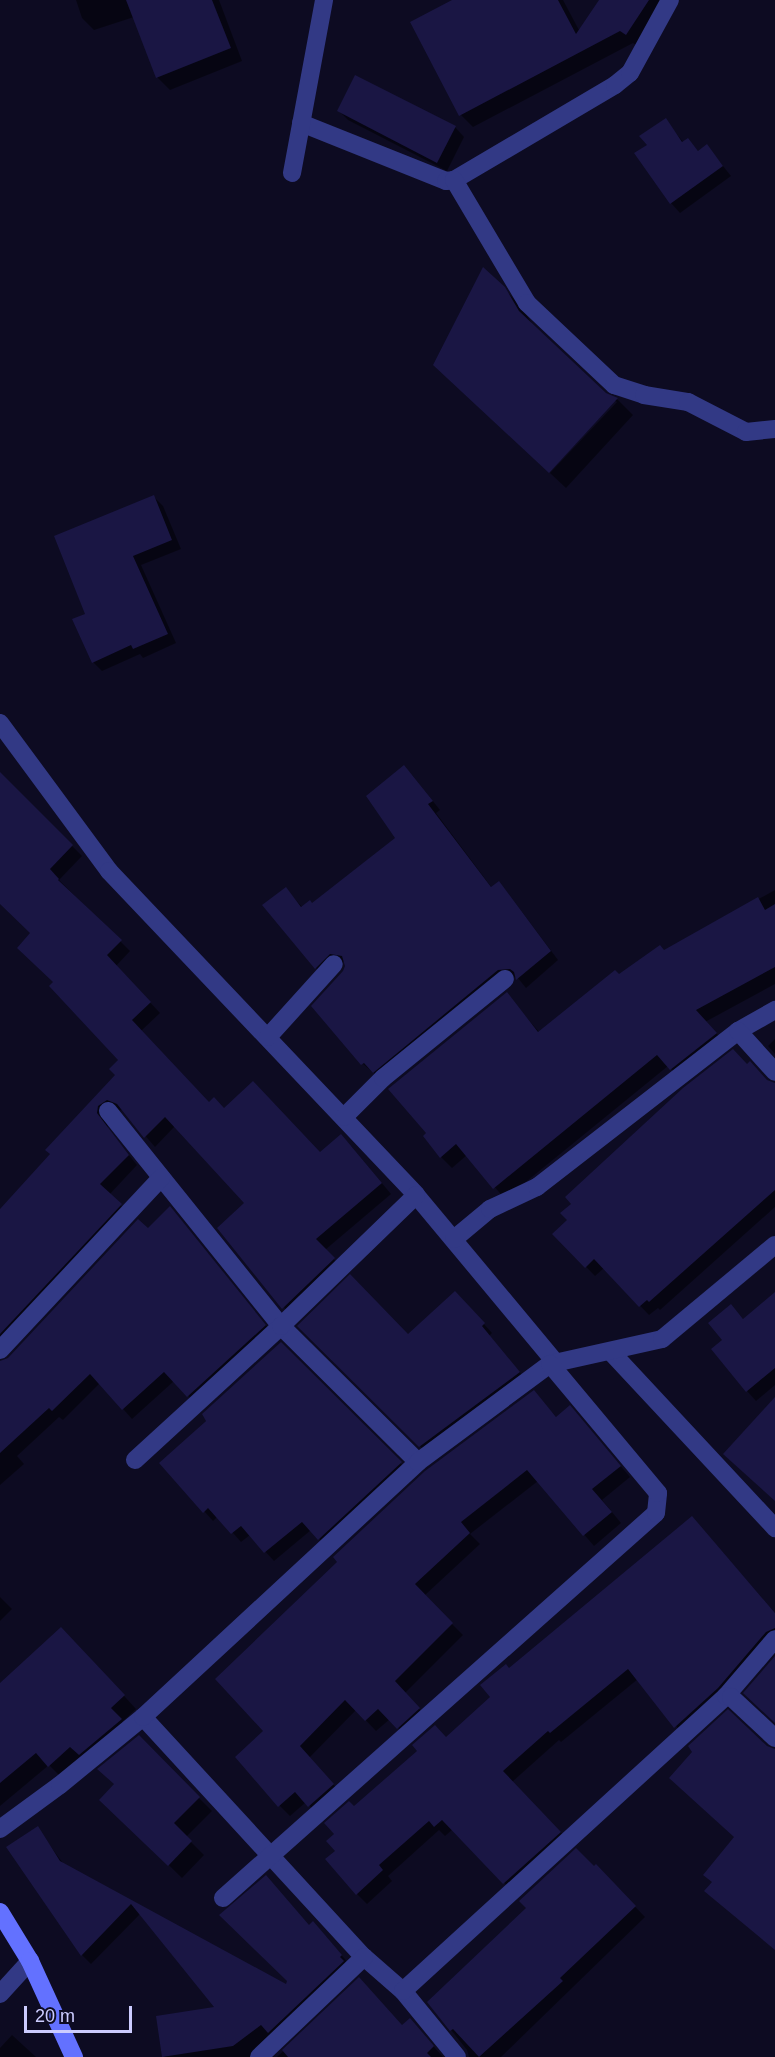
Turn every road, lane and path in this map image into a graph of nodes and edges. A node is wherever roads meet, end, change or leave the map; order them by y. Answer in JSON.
{"nodes":[{"id":1,"x":324,"y":0,"type":"edge"},
{"id":2,"x":670,"y":0,"type":"edge"},
{"id":3,"x":301,"y":123,"type":"junction"},
{"id":4,"x":292,"y":173,"type":"dead end"},
{"id":5,"x":454,"y":180,"type":"junction"},
{"id":6,"x":775,"y":429,"type":"edge"},
{"id":7,"x":0,"y":723,"type":"edge"},
{"id":8,"x":334,"y":964,"type":"dead end"},
{"id":9,"x":505,"y":979,"type":"dead end"},
{"id":10,"x":775,"y":1010,"type":"edge"},
{"id":11,"x":738,"y":1031,"type":"junction"},
{"id":12,"x":271,"y":1035,"type":"junction"},
{"id":13,"x":775,"y":1072,"type":"edge"},
{"id":14,"x":108,"y":1111,"type":"dead end"},
{"id":15,"x":346,"y":1115,"type":"junction"},
{"id":16,"x":162,"y":1178,"type":"junction"},
{"id":17,"x":416,"y":1195,"type":"junction"},
{"id":18,"x":458,"y":1237,"type":"junction"},
{"id":19,"x":775,"y":1245,"type":"edge"},
{"id":20,"x":281,"y":1326,"type":"junction"},
{"id":21,"x":0,"y":1350,"type":"edge"},
{"id":22,"x":611,"y":1352,"type":"junction"},
{"id":23,"x":555,"y":1362,"type":"junction"},
{"id":24,"x":135,"y":1460,"type":"dead end"},
{"id":25,"x":418,"y":1462,"type":"junction"},
{"id":26,"x":775,"y":1528,"type":"edge"},
{"id":27,"x":775,"y":1639,"type":"edge"},
{"id":28,"x":726,"y":1696,"type":"junction"},
{"id":29,"x":142,"y":1717,"type":"junction"},
{"id":30,"x":775,"y":1738,"type":"edge"},
{"id":31,"x":0,"y":1829,"type":"edge"},
{"id":32,"x":270,"y":1856,"type":"junction"},
{"id":33,"x":223,"y":1898,"type":"dead end"},
{"id":34,"x":0,"y":1912,"type":"edge"},
{"id":35,"x":364,"y":1957,"type":"junction"},
{"id":36,"x":30,"y":1961,"type":"junction"},
{"id":37,"x":403,"y":1991,"type":"junction"},
{"id":38,"x":0,"y":1994,"type":"edge"},
{"id":39,"x":74,"y":2057,"type":"edge"},
{"id":40,"x":259,"y":2057,"type":"edge"},
{"id":41,"x":457,"y":2057,"type":"edge"}],
"edges":[{"from":1,"to":3,"type":"street"},
{"from":2,"to":5,"type":"street"},
{"from":3,"to":4,"type":"street"},
{"from":3,"to":5,"type":"street"},
{"from":5,"to":6,"type":"street"},
{"from":7,"to":12,"type":"street"},
{"from":8,"to":12,"type":"street"},
{"from":9,"to":15,"type":"street"},
{"from":10,"to":11,"type":"street"},
{"from":11,"to":13,"type":"street"},
{"from":11,"to":18,"type":"street"},
{"from":12,"to":15,"type":"street"},
{"from":14,"to":16,"type":"street"},
{"from":15,"to":17,"type":"street"},
{"from":16,"to":20,"type":"street"},
{"from":16,"to":21,"type":"street"},
{"from":17,"to":18,"type":"street"},
{"from":17,"to":20,"type":"street"},
{"from":18,"to":23,"type":"street"},
{"from":19,"to":22,"type":"street"},
{"from":20,"to":24,"type":"street"},
{"from":20,"to":25,"type":"street"},
{"from":22,"to":23,"type":"street"},
{"from":22,"to":26,"type":"street"},
{"from":23,"to":25,"type":"street"},
{"from":23,"to":32,"type":"street"},
{"from":25,"to":29,"type":"street"},
{"from":27,"to":28,"type":"street"},
{"from":28,"to":30,"type":"street"},
{"from":28,"to":37,"type":"street"},
{"from":29,"to":31,"type":"street"},
{"from":29,"to":32,"type":"street"},
{"from":32,"to":33,"type":"street"},
{"from":32,"to":35,"type":"street"},
{"from":34,"to":36,"type":"street"},
{"from":35,"to":37,"type":"street"},
{"from":35,"to":40,"type":"street"},
{"from":36,"to":38,"type":"street"},
{"from":36,"to":39,"type":"street"},
{"from":37,"to":41,"type":"street"}]}
